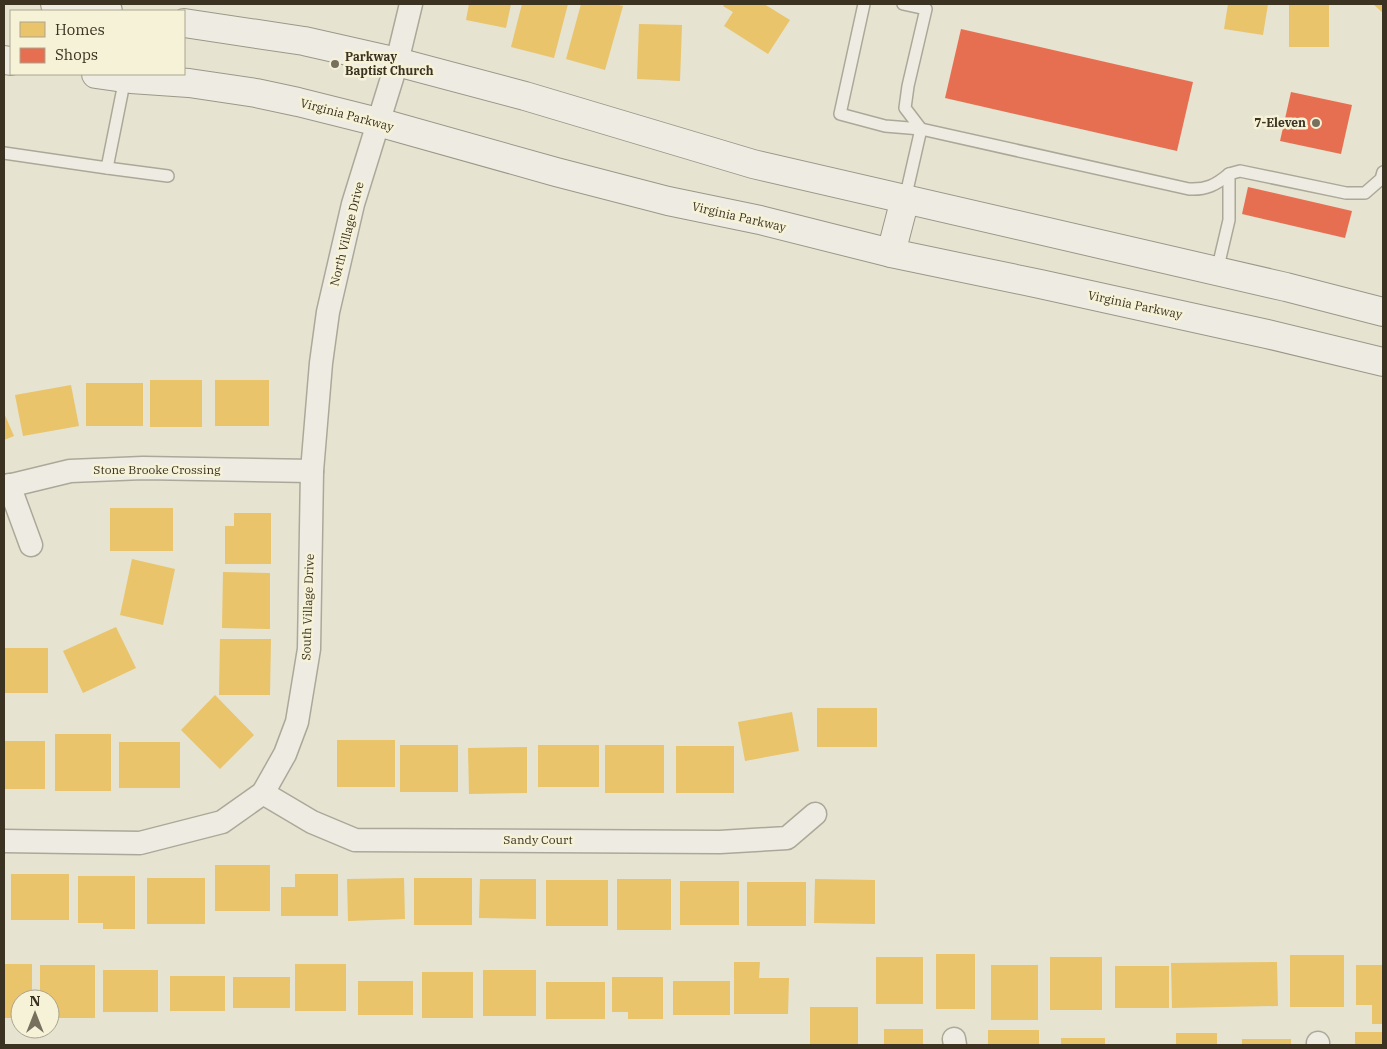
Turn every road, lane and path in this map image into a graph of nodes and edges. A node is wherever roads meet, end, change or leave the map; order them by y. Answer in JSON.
{"nodes":[{"id":1,"x":55,"y":4,"type":"edge"},
{"id":2,"x":411,"y":4,"type":"edge"},
{"id":3,"x":864,"y":4,"type":"edge"},
{"id":4,"x":902,"y":4,"type":"edge"},
{"id":5,"x":100,"y":10,"type":"edge"},
{"id":6,"x":185,"y":23,"type":"edge"},
{"id":7,"x":397,"y":62,"type":"junction"},
{"id":8,"x":103,"y":75,"type":"edge"},
{"id":9,"x":124,"y":78,"type":"junction"},
{"id":10,"x":378,"y":122,"type":"junction"},
{"id":11,"x":921,"y":129,"type":"junction"},
{"id":12,"x":4,"y":154,"type":"edge"},
{"id":13,"x":107,"y":168,"type":"junction"},
{"id":14,"x":1383,"y":172,"type":"edge"},
{"id":15,"x":1229,"y":174,"type":"junction"},
{"id":16,"x":168,"y":176,"type":"dead end"},
{"id":17,"x":905,"y":199,"type":"junction"},
{"id":18,"x":891,"y":253,"type":"junction"},
{"id":19,"x":1217,"y":271,"type":"junction"},
{"id":20,"x":1383,"y":312,"type":"edge"},
{"id":21,"x":1383,"y":362,"type":"edge"},
{"id":22,"x":312,"y":471,"type":"junction"},
{"id":23,"x":6,"y":486,"type":"edge"},
{"id":24,"x":31,"y":545,"type":"dead end"},
{"id":25,"x":263,"y":793,"type":"junction"},
{"id":26,"x":815,"y":814,"type":"dead end"},
{"id":27,"x":4,"y":841,"type":"edge"}],
"edges":[{"from":1,"to":5,"type":"main road"},
{"from":2,"to":7,"type":"street","name":"North Village Drive"},
{"from":3,"to":11,"type":"lane"},
{"from":4,"to":11,"type":"lane"},
{"from":6,"to":7,"type":"main road"},
{"from":7,"to":10,"type":"street","name":"North Village Drive"},
{"from":7,"to":17,"type":"main road"},
{"from":8,"to":9,"type":"main road","name":"Virginia Parkway"},
{"from":9,"to":10,"type":"main road","name":"Virginia Parkway"},
{"from":9,"to":13,"type":"lane"},
{"from":10,"to":18,"type":"main road","name":"Virginia Parkway"},
{"from":10,"to":22,"type":"street","name":"North Village Drive"},
{"from":11,"to":15,"type":"lane"},
{"from":11,"to":17,"type":"lane"},
{"from":12,"to":13,"type":"lane"},
{"from":13,"to":16,"type":"lane"},
{"from":14,"to":15,"type":"lane"},
{"from":15,"to":19,"type":"lane"},
{"from":17,"to":18,"type":"main road"},
{"from":17,"to":19,"type":"main road"},
{"from":18,"to":21,"type":"main road","name":"Virginia Parkway"},
{"from":19,"to":20,"type":"main road"},
{"from":22,"to":23,"type":"street","name":"Stone Brooke Crossing"},
{"from":22,"to":25,"type":"street","name":"South Village Drive"},
{"from":23,"to":24,"type":"street"},
{"from":25,"to":26,"type":"street","name":"Sandy Court"},
{"from":25,"to":27,"type":"street","name":"South Village Drive"}]}
